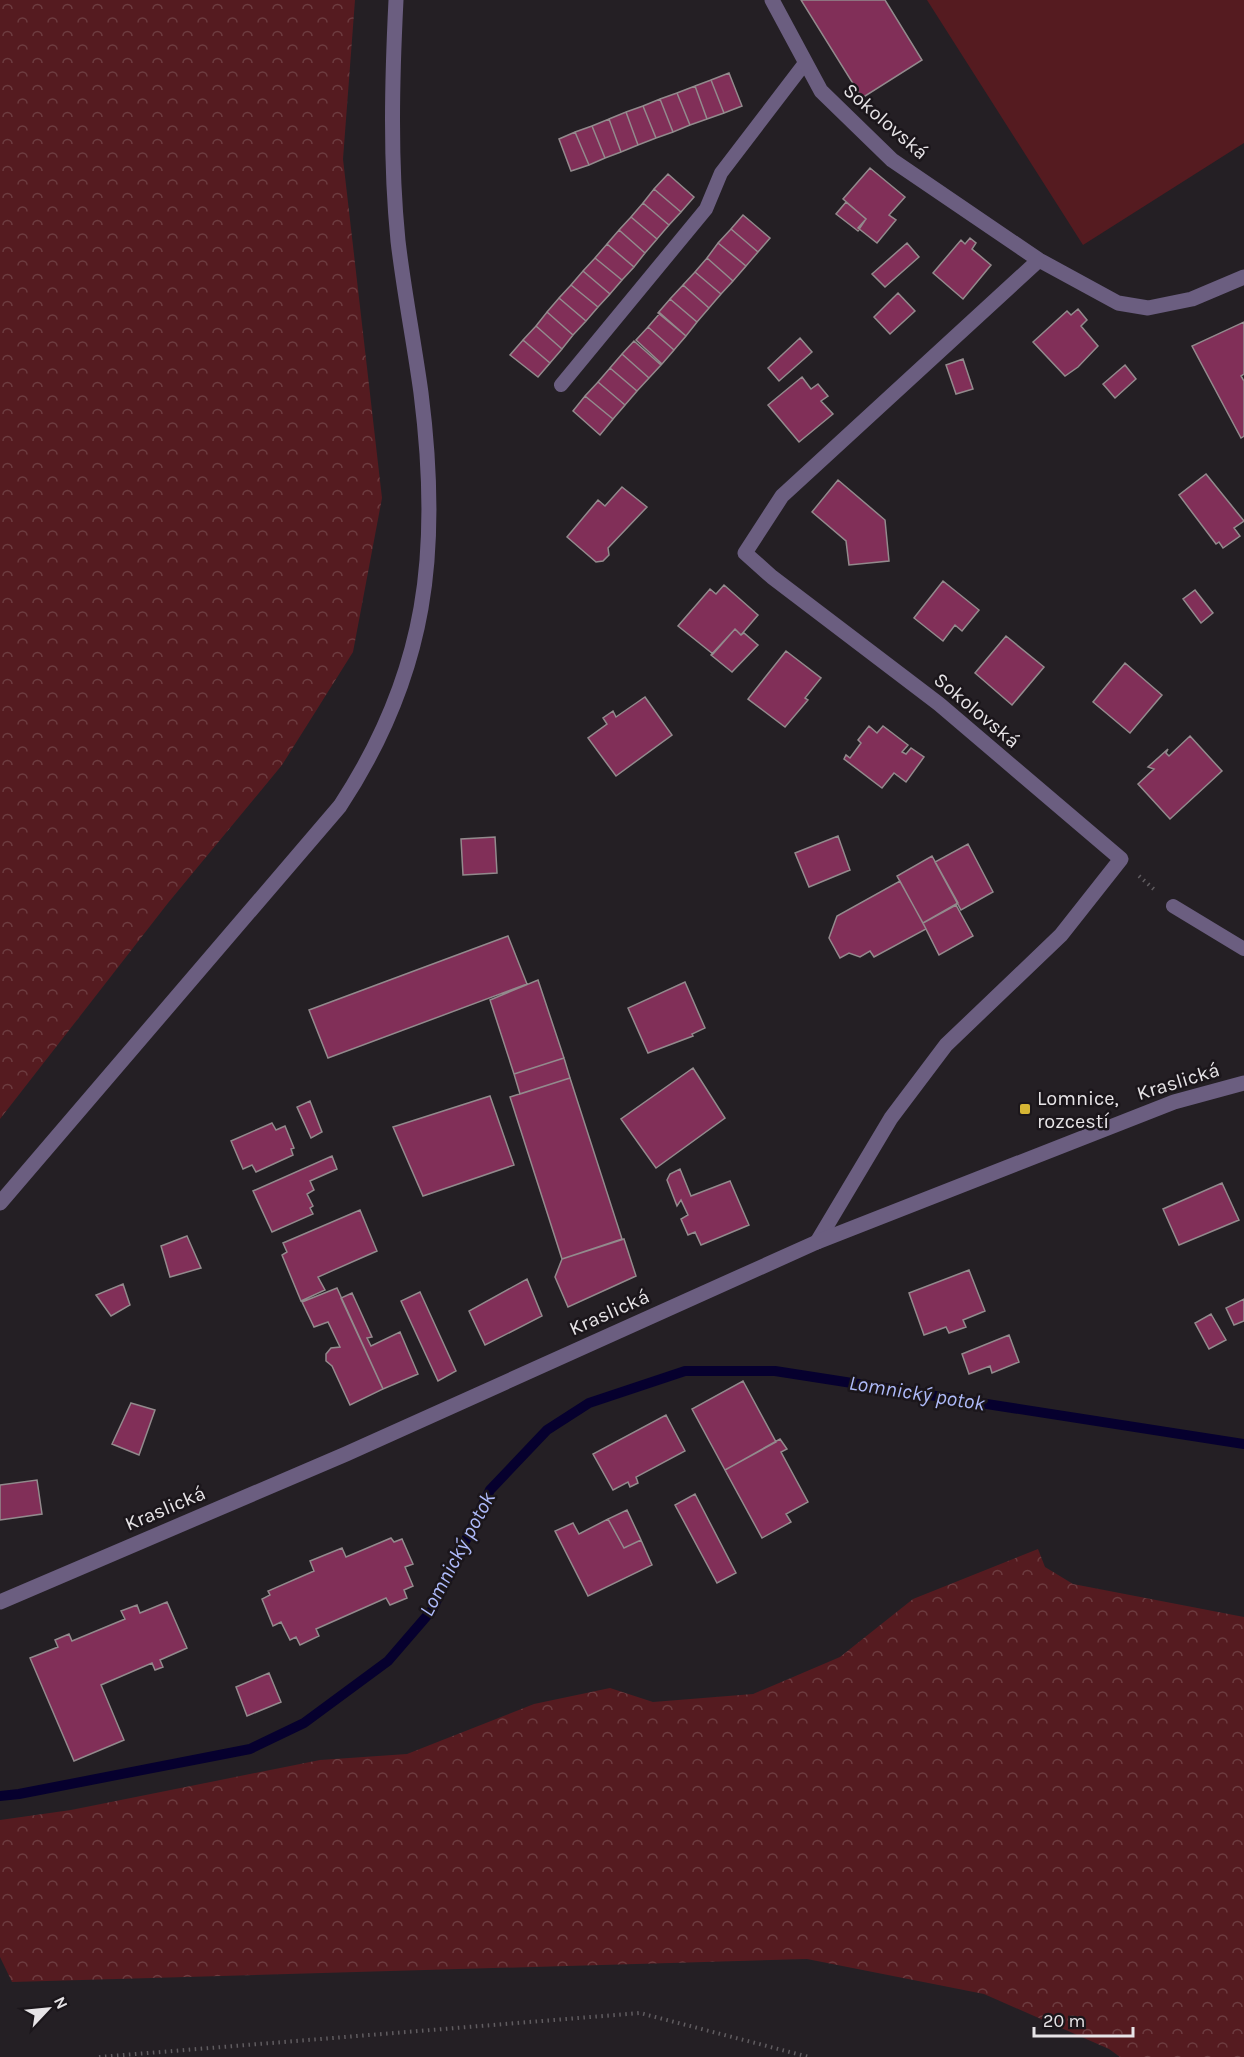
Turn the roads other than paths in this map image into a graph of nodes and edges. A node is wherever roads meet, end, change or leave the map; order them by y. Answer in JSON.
{"nodes":[{"id":1,"x":396,"y":0,"type":"edge"},
{"id":2,"x":772,"y":0,"type":"edge"},
{"id":3,"x":805,"y":63,"type":"junction"},
{"id":4,"x":1039,"y":260,"type":"junction"},
{"id":5,"x":1244,"y":277,"type":"edge"},
{"id":6,"x":561,"y":385,"type":"dead end"},
{"id":7,"x":1173,"y":906,"type":"road end"},
{"id":8,"x":1244,"y":949,"type":"edge"},
{"id":9,"x":1244,"y":1083,"type":"edge"},
{"id":10,"x":0,"y":1203,"type":"edge"},
{"id":11,"x":817,"y":1242,"type":"junction"},
{"id":12,"x":0,"y":1602,"type":"edge"}],
"edges":[{"from":1,"to":10,"type":"street"},
{"from":2,"to":3,"type":"street","name":"Sokolovská"},
{"from":3,"to":4,"type":"street","name":"Sokolovská"},
{"from":3,"to":6,"type":"lane"},
{"from":4,"to":5,"type":"street","name":"Sokolovská"},
{"from":4,"to":11,"type":"street","name":"Sokolovská"},
{"from":7,"to":8,"type":"lane"},
{"from":9,"to":11,"type":"street","name":"Kraslická"},
{"from":11,"to":12,"type":"street","name":"Kraslická"}]}
